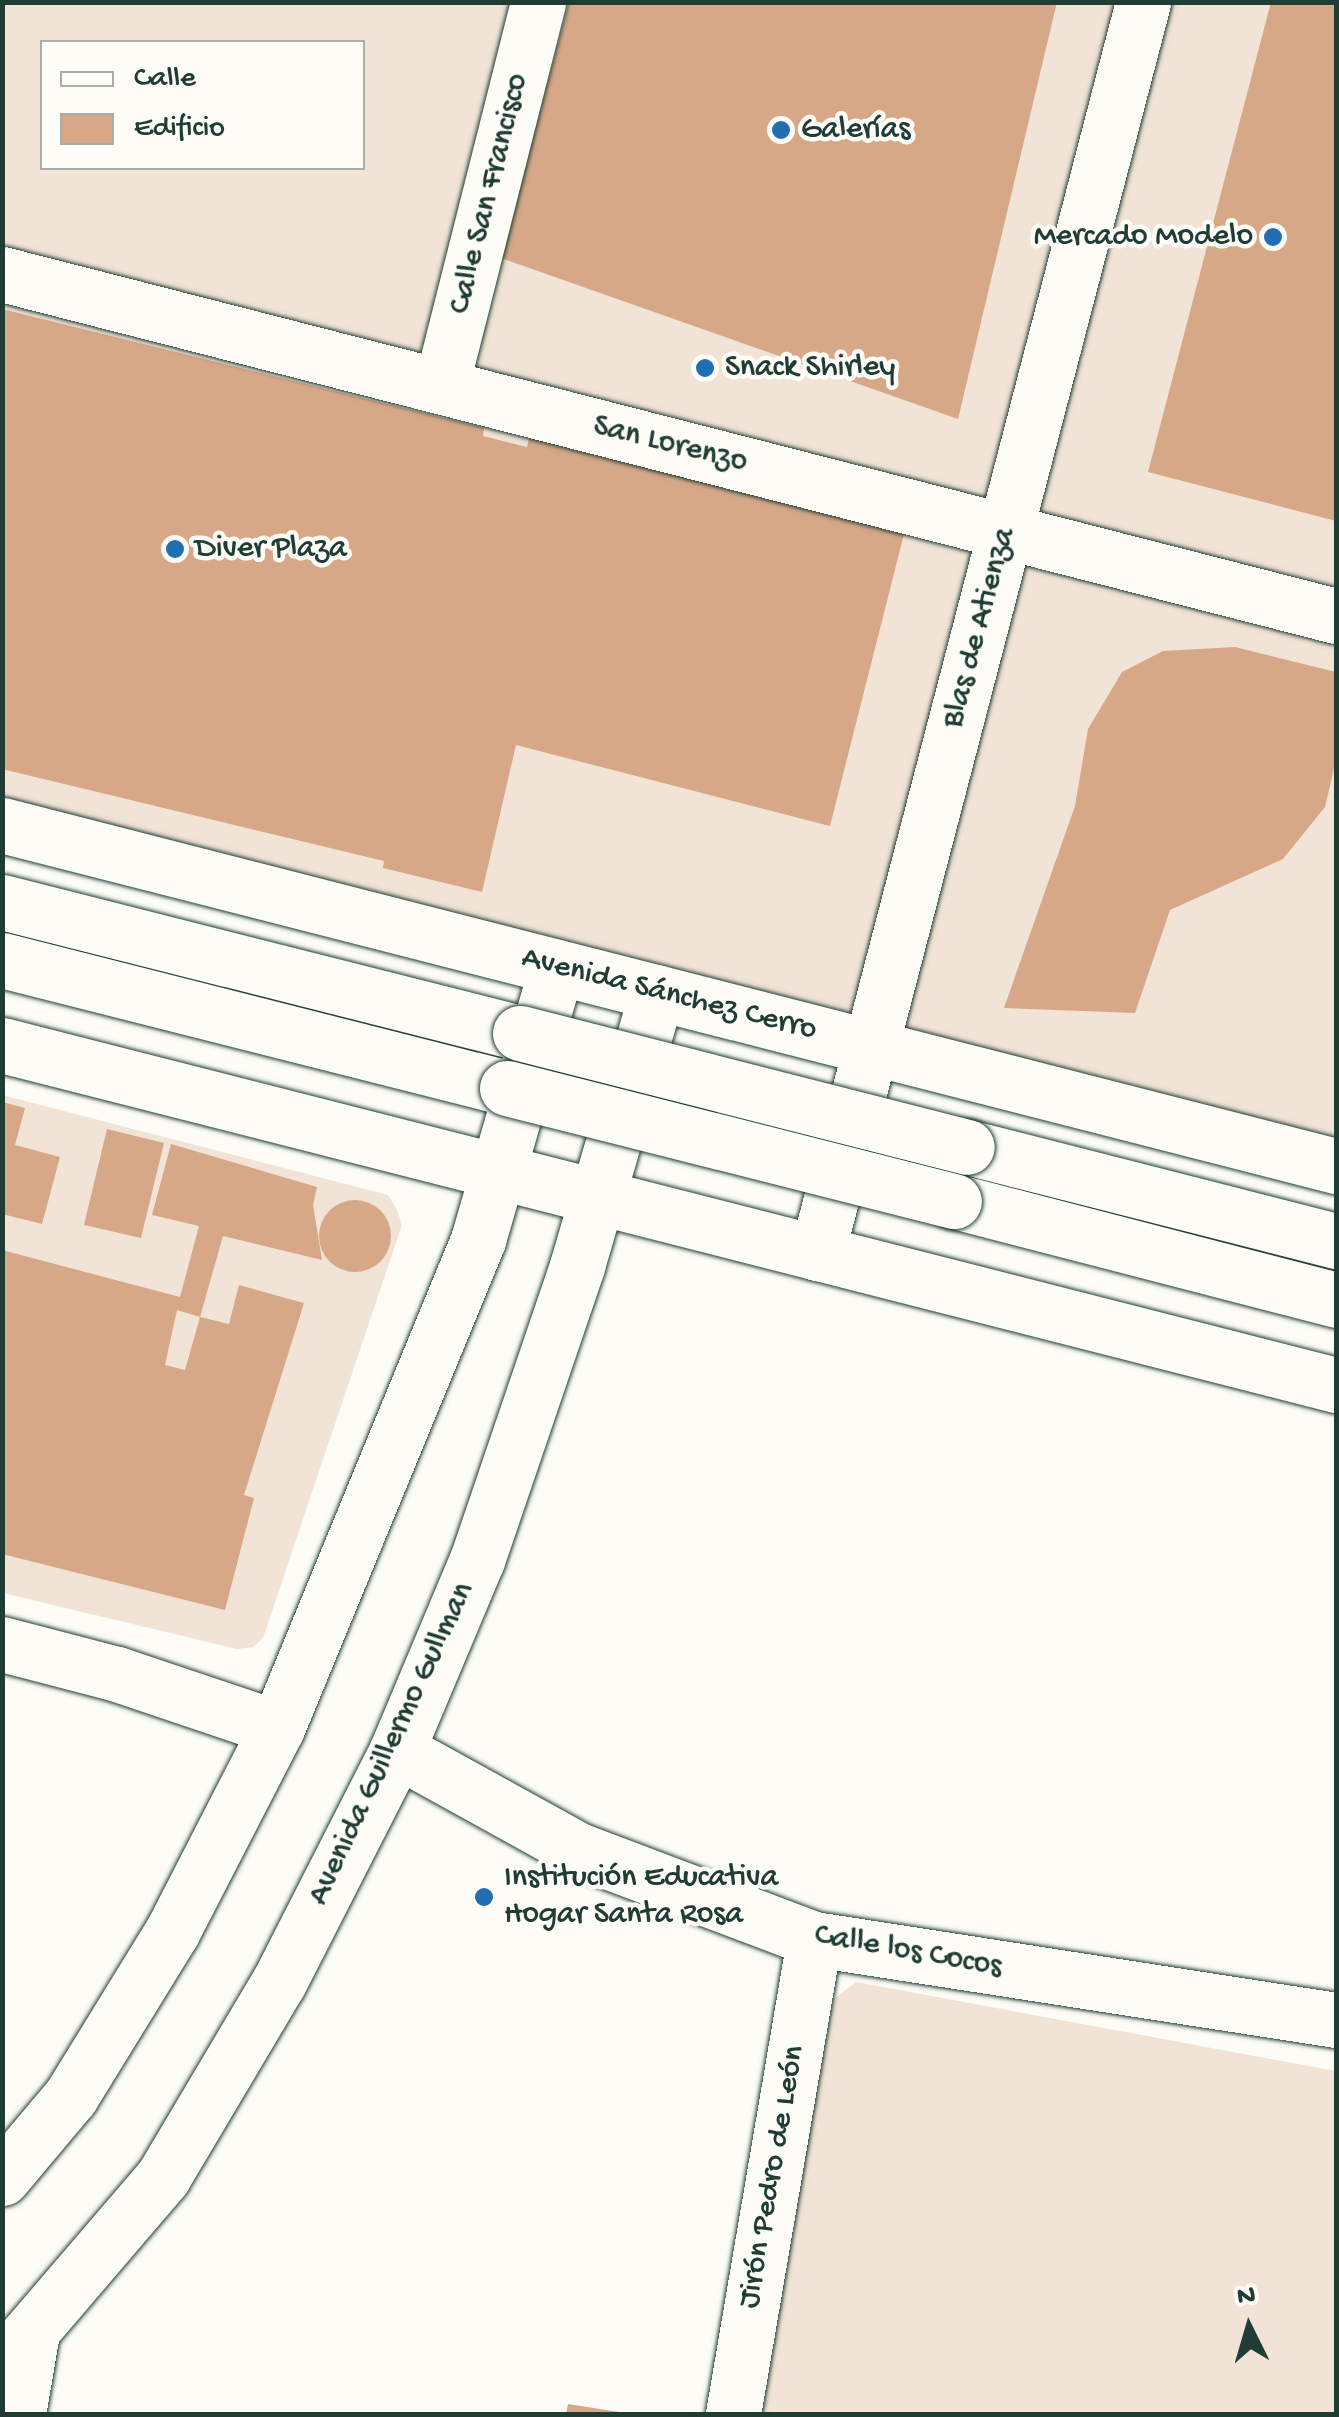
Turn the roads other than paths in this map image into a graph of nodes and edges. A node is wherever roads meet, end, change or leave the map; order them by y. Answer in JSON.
{"nodes":[{"id":1,"x":538,"y":2,"type":"edge"},
{"id":2,"x":1143,"y":2,"type":"edge"},
{"id":3,"x":2,"y":274,"type":"edge"},
{"id":4,"x":442,"y":386,"type":"junction"},
{"id":5,"x":1006,"y":531,"type":"junction"},
{"id":6,"x":1336,"y":616,"type":"edge"},
{"id":7,"x":2,"y":825,"type":"edge"},
{"id":8,"x":2,"y":902,"type":"edge"},
{"id":9,"x":2,"y":960,"type":"edge"},
{"id":10,"x":558,"y":967,"type":"junction"},
{"id":11,"x":657,"y":992,"type":"junction"},
{"id":12,"x":2,"y":1045,"type":"edge"},
{"id":13,"x":871,"y":1047,"type":"junction"},
{"id":14,"x":1336,"y":1166,"type":"edge"},
{"id":15,"x":502,"y":1169,"type":"junction"},
{"id":16,"x":597,"y":1194,"type":"junction"},
{"id":17,"x":1336,"y":1240,"type":"edge"},
{"id":18,"x":817,"y":1253,"type":"junction"},
{"id":19,"x":1336,"y":1300,"type":"edge"},
{"id":20,"x":1336,"y":1385,"type":"edge"},
{"id":21,"x":2,"y":1644,"type":"edge"},
{"id":22,"x":277,"y":1728,"type":"junction"},
{"id":23,"x":397,"y":1750,"type":"junction"},
{"id":24,"x":814,"y":1939,"type":"junction"},
{"id":25,"x":1336,"y":2020,"type":"edge"},
{"id":26,"x":2,"y":2178,"type":"edge"},
{"id":27,"x":17,"y":2351,"type":"edge"},
{"id":28,"x":18,"y":2414,"type":"edge"},
{"id":29,"x":732,"y":2414,"type":"edge"}],
"edges":[{"from":1,"to":4,"type":"main road","name":"Calle San Francisco"},
{"from":2,"to":5,"type":"main road","name":"Blas de Atienza"},
{"from":3,"to":4,"type":"main road","name":"San Lorenzo"},
{"from":4,"to":5,"type":"main road","name":"San Lorenzo"},
{"from":5,"to":6,"type":"main road","name":"San Lorenzo"},
{"from":5,"to":13,"type":"main road","name":"Blas de Atienza"},
{"from":7,"to":10,"type":"main road","name":"Avenida Sánchez Cerro"},
{"from":8,"to":17,"type":"main road","bridge":true},
{"from":9,"to":19,"type":"main road","bridge":true},
{"from":10,"to":11,"type":"main road","name":"Avenida Sánchez Cerro"},
{"from":10,"to":15,"type":"main road"},
{"from":11,"to":13,"type":"main road","name":"Avenida Sánchez Cerro"},
{"from":11,"to":16,"type":"main road","name":"Avenida Guillermo Gullman"},
{"from":12,"to":15,"type":"main road"},
{"from":13,"to":14,"type":"main road","name":"Avenida Sánchez Cerro"},
{"from":13,"to":18,"type":"main road","name":"Blas de Atienza"},
{"from":15,"to":16,"type":"main road"},
{"from":15,"to":22,"type":"main road"},
{"from":16,"to":18,"type":"main road"},
{"from":16,"to":23,"type":"main road","name":"Avenida Guillermo Gullman"},
{"from":18,"to":20,"type":"main road"},
{"from":21,"to":22,"type":"main road"},
{"from":22,"to":26,"type":"main road"},
{"from":23,"to":24,"type":"main road","name":"Calle los Cocos"},
{"from":23,"to":27,"type":"main road","name":"Avenida Guillermo Gullman"},
{"from":24,"to":25,"type":"main road","name":"Calle los Cocos"},
{"from":24,"to":29,"type":"main road","name":"Jirón Pedro de León"},
{"from":27,"to":28,"type":"main road"}]}
